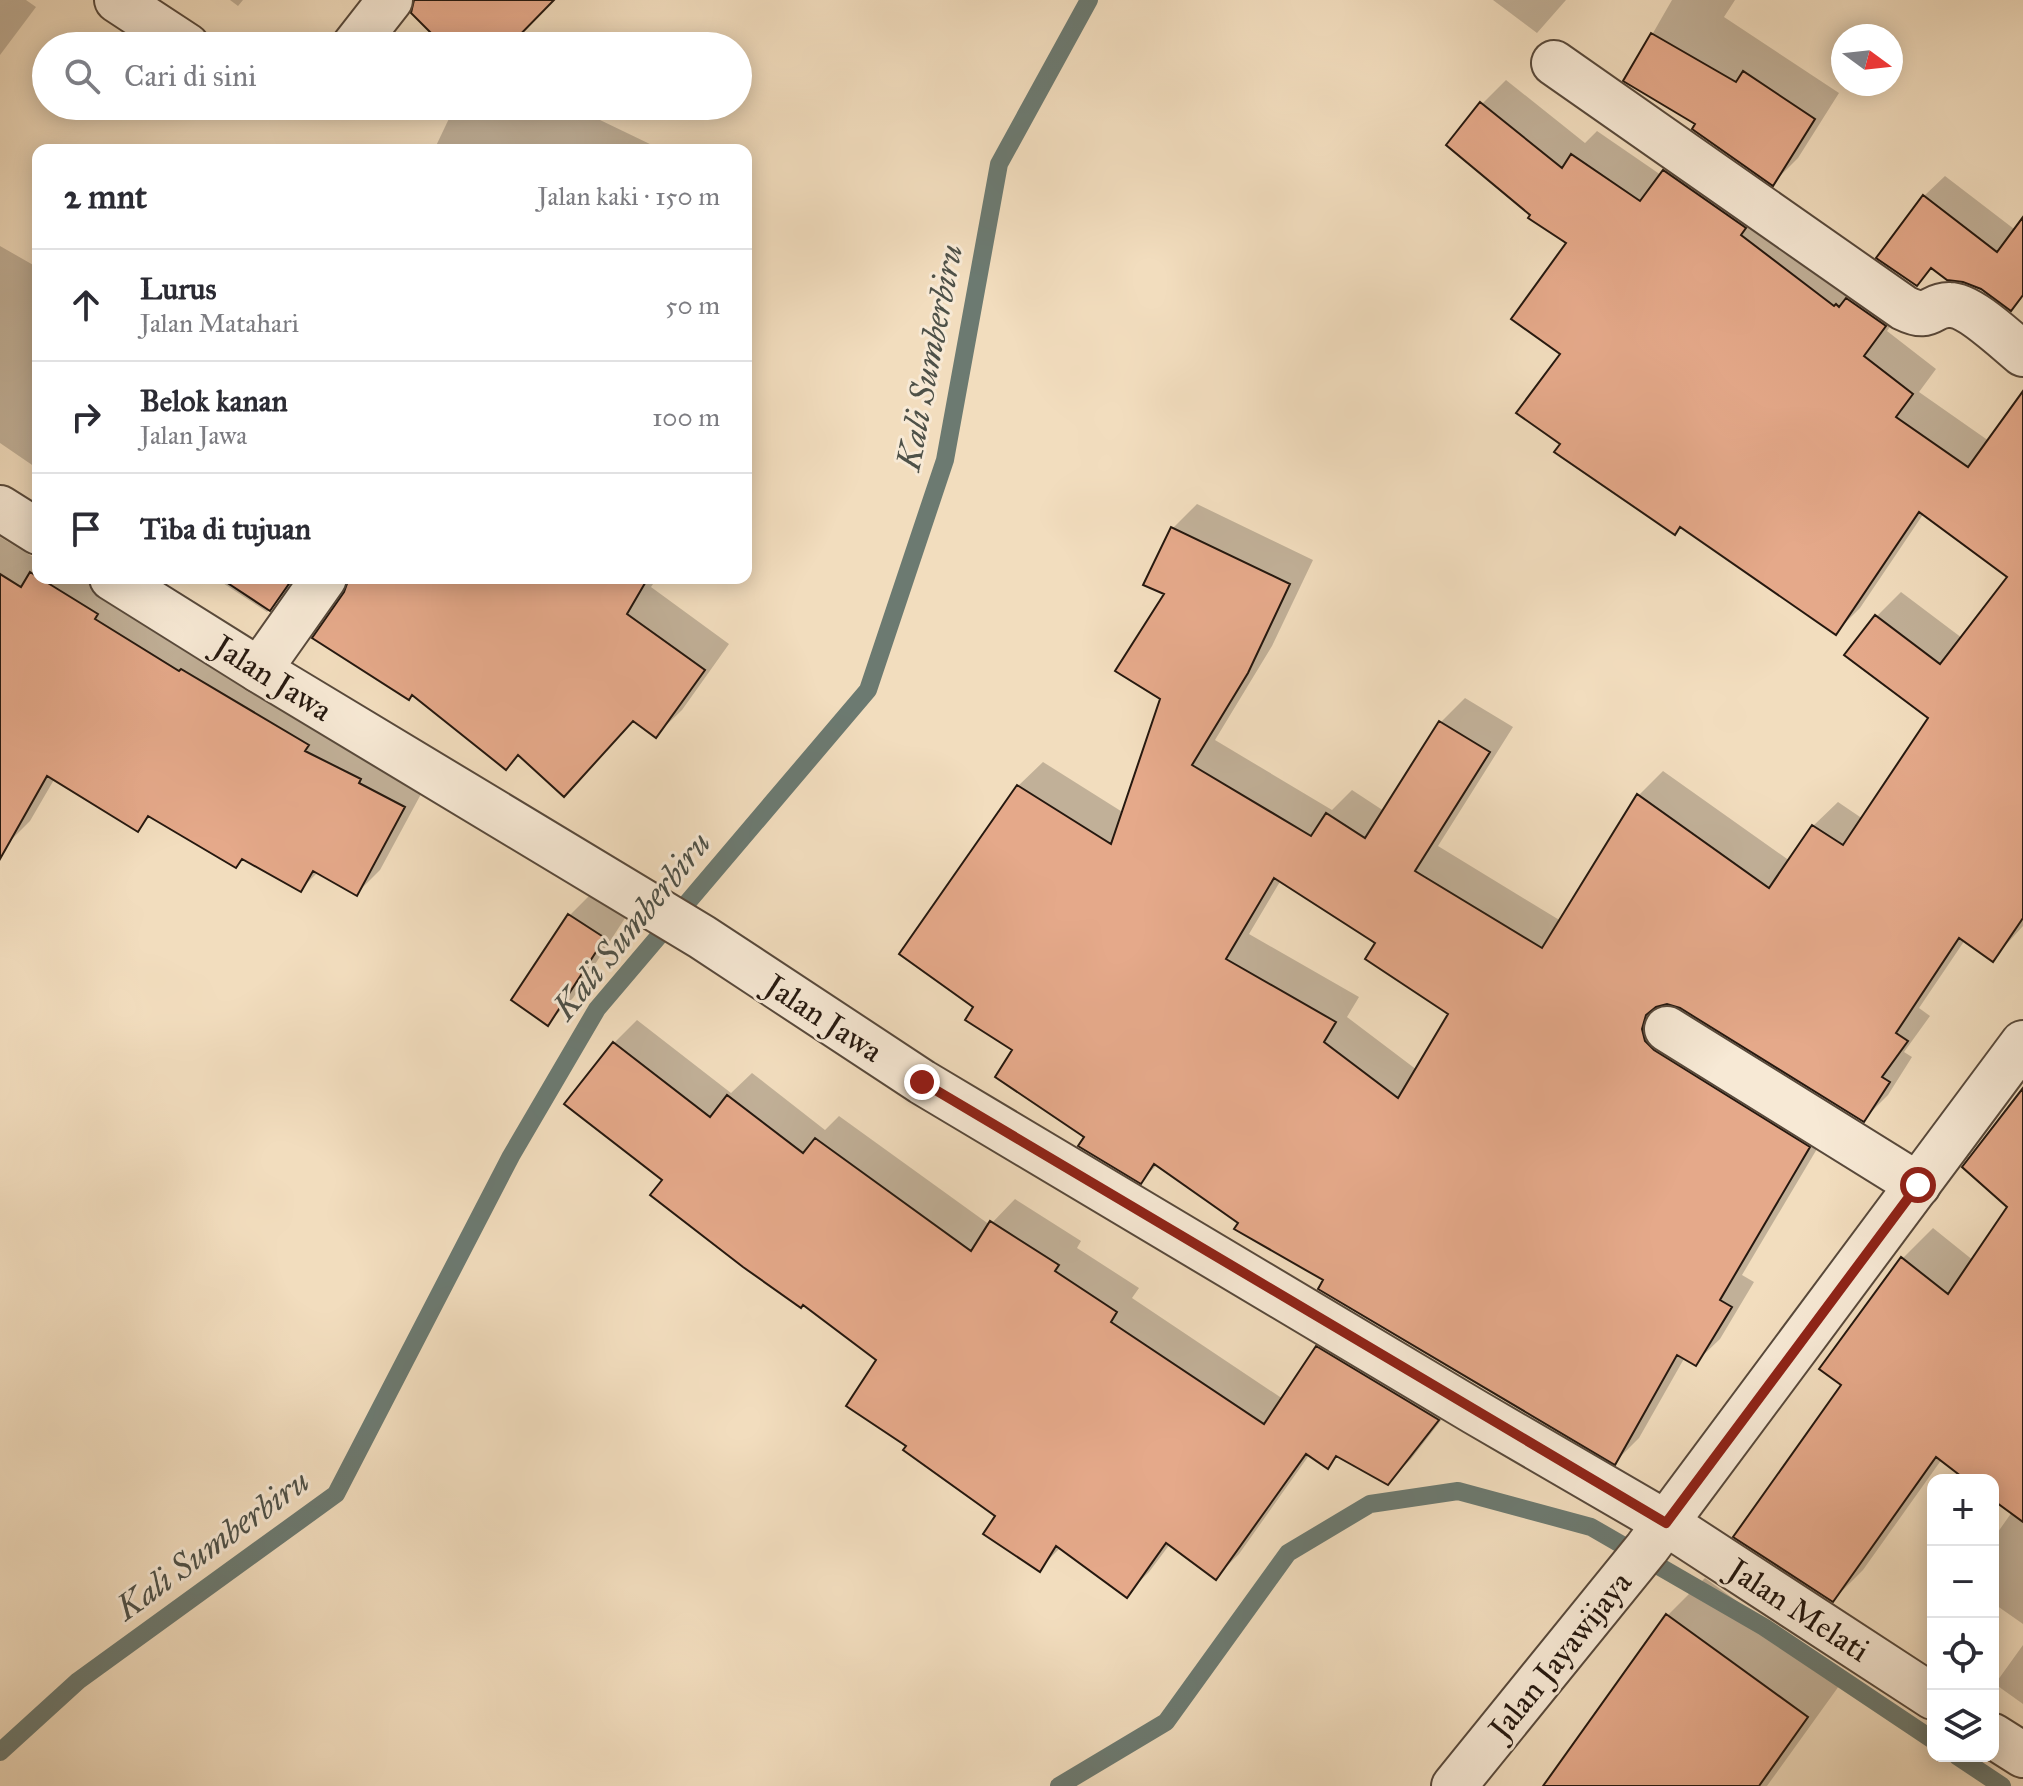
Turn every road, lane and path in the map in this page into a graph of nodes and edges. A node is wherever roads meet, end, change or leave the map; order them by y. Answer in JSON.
{"nodes":[{"id":1,"x":117,"y":0,"type":"edge"},
{"id":2,"x":390,"y":0,"type":"edge"},
{"id":3,"x":166,"y":32,"type":"edge"},
{"id":4,"x":365,"y":32,"type":"edge"},
{"id":5,"x":1554,"y":63,"type":"dead end"},
{"id":6,"x":2023,"y":354,"type":"edge"},
{"id":7,"x":0,"y":508,"type":"edge"},
{"id":8,"x":32,"y":528,"type":"edge"},
{"id":9,"x":122,"y":584,"type":"edge"},
{"id":10,"x":320,"y":584,"type":"edge"},
{"id":11,"x":259,"y":670,"type":"junction"},
{"id":12,"x":1667,"y":1029,"type":"dead end"},
{"id":13,"x":2023,"y":1043,"type":"edge"},
{"id":14,"x":1918,"y":1185,"type":"junction"},
{"id":15,"x":1656,"y":1536,"type":"junction"},
{"id":16,"x":1927,"y":1694,"type":"edge"},
{"id":17,"x":1999,"y":1740,"type":"edge"},
{"id":18,"x":2023,"y":1755,"type":"edge"},
{"id":19,"x":1454,"y":1786,"type":"edge"}],
"edges":[{"from":1,"to":3,"type":"street"},
{"from":2,"to":4,"type":"street"},
{"from":5,"to":6,"type":"street"},
{"from":7,"to":8,"type":"street"},
{"from":9,"to":11,"type":"street","name":"Jalan Jawa"},
{"from":10,"to":11,"type":"street"},
{"from":11,"to":15,"type":"street","name":"Jalan Jawa"},
{"from":12,"to":14,"type":"street"},
{"from":13,"to":14,"type":"street","name":"Jalan Jayawijaya"},
{"from":14,"to":15,"type":"street","name":"Jalan Jayawijaya"},
{"from":15,"to":16,"type":"street","name":"Jalan Melati"},
{"from":15,"to":19,"type":"street","name":"Jalan Jayawijaya"},
{"from":17,"to":18,"type":"street"}]}
